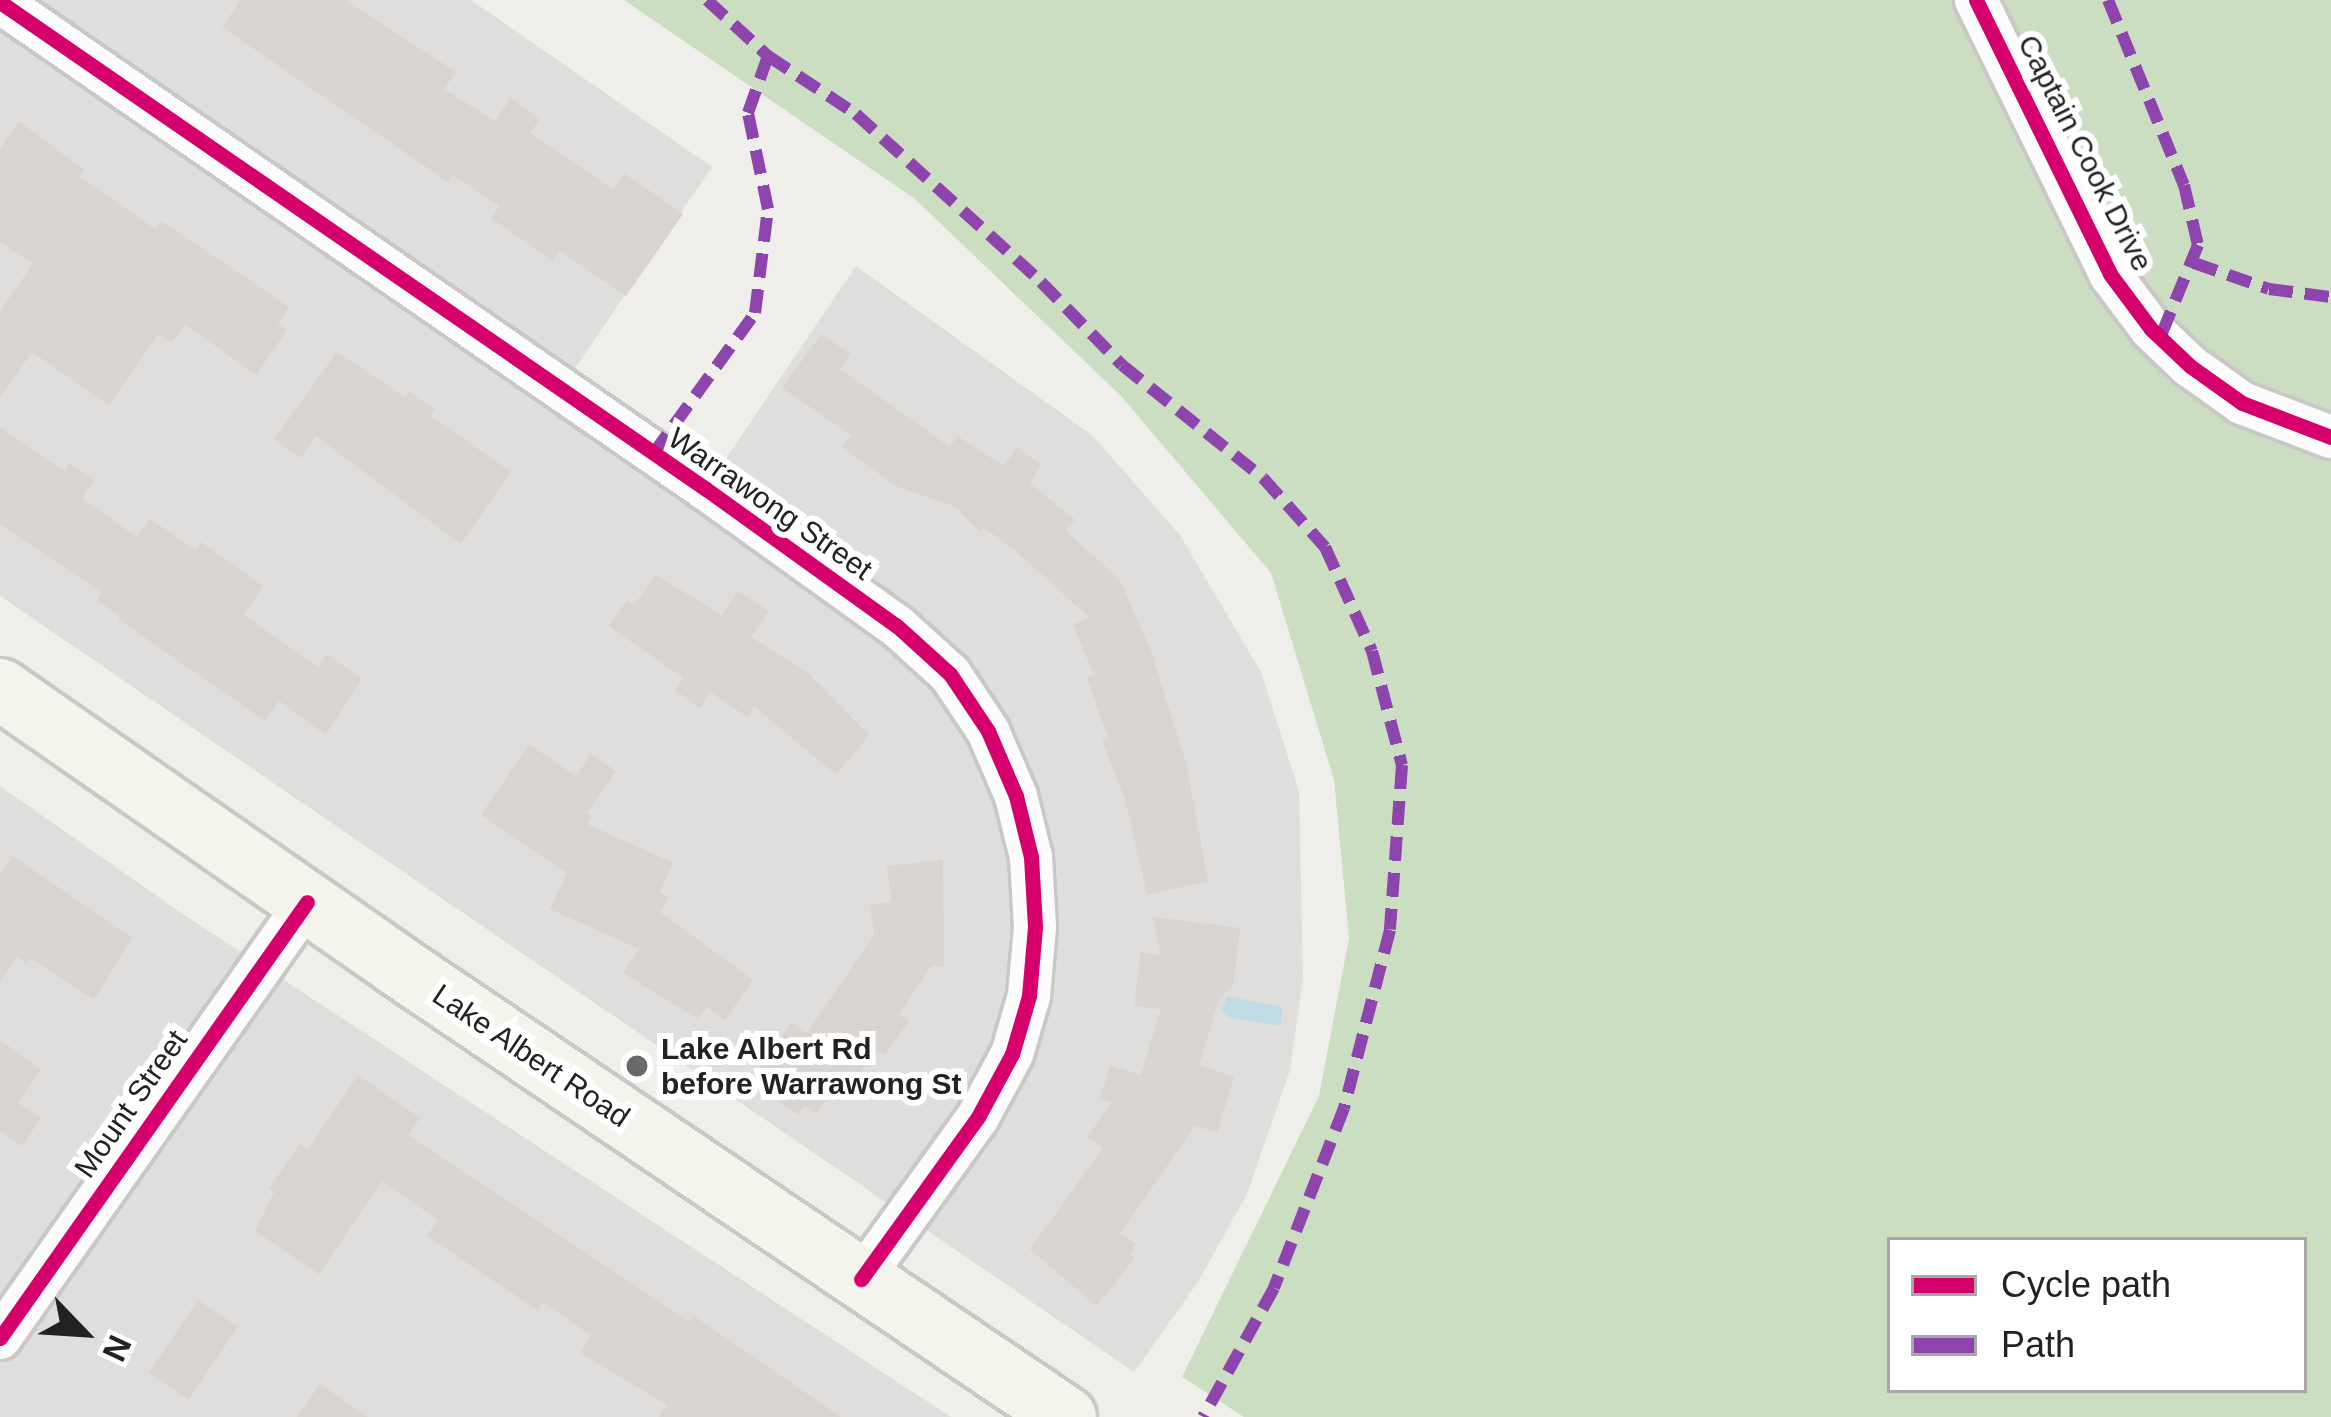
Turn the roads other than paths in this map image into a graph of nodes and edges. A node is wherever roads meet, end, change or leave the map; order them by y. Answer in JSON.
{"nodes":[{"id":1,"x":1976,"y":0,"type":"edge"},
{"id":2,"x":0,"y":2,"type":"edge"},
{"id":3,"x":2331,"y":437,"type":"edge"},
{"id":4,"x":0,"y":688,"type":"edge"},
{"id":5,"x":307,"y":902,"type":"junction"},
{"id":6,"x":861,"y":1279,"type":"junction"},
{"id":7,"x":0,"y":1338,"type":"edge"},
{"id":8,"x":1066,"y":1417,"type":"edge"}],
"edges":[{"from":1,"to":3,"type":"street","name":"Captain Cook Drive"},
{"from":2,"to":6,"type":"street","name":"Warrawong Street"},
{"from":4,"to":5,"type":"main road","name":"Lake Albert Road"},
{"from":5,"to":6,"type":"main road","name":"Lake Albert Road"},
{"from":5,"to":7,"type":"street","name":"Mount Street"},
{"from":6,"to":8,"type":"main road","name":"Lake Albert Road"}]}
